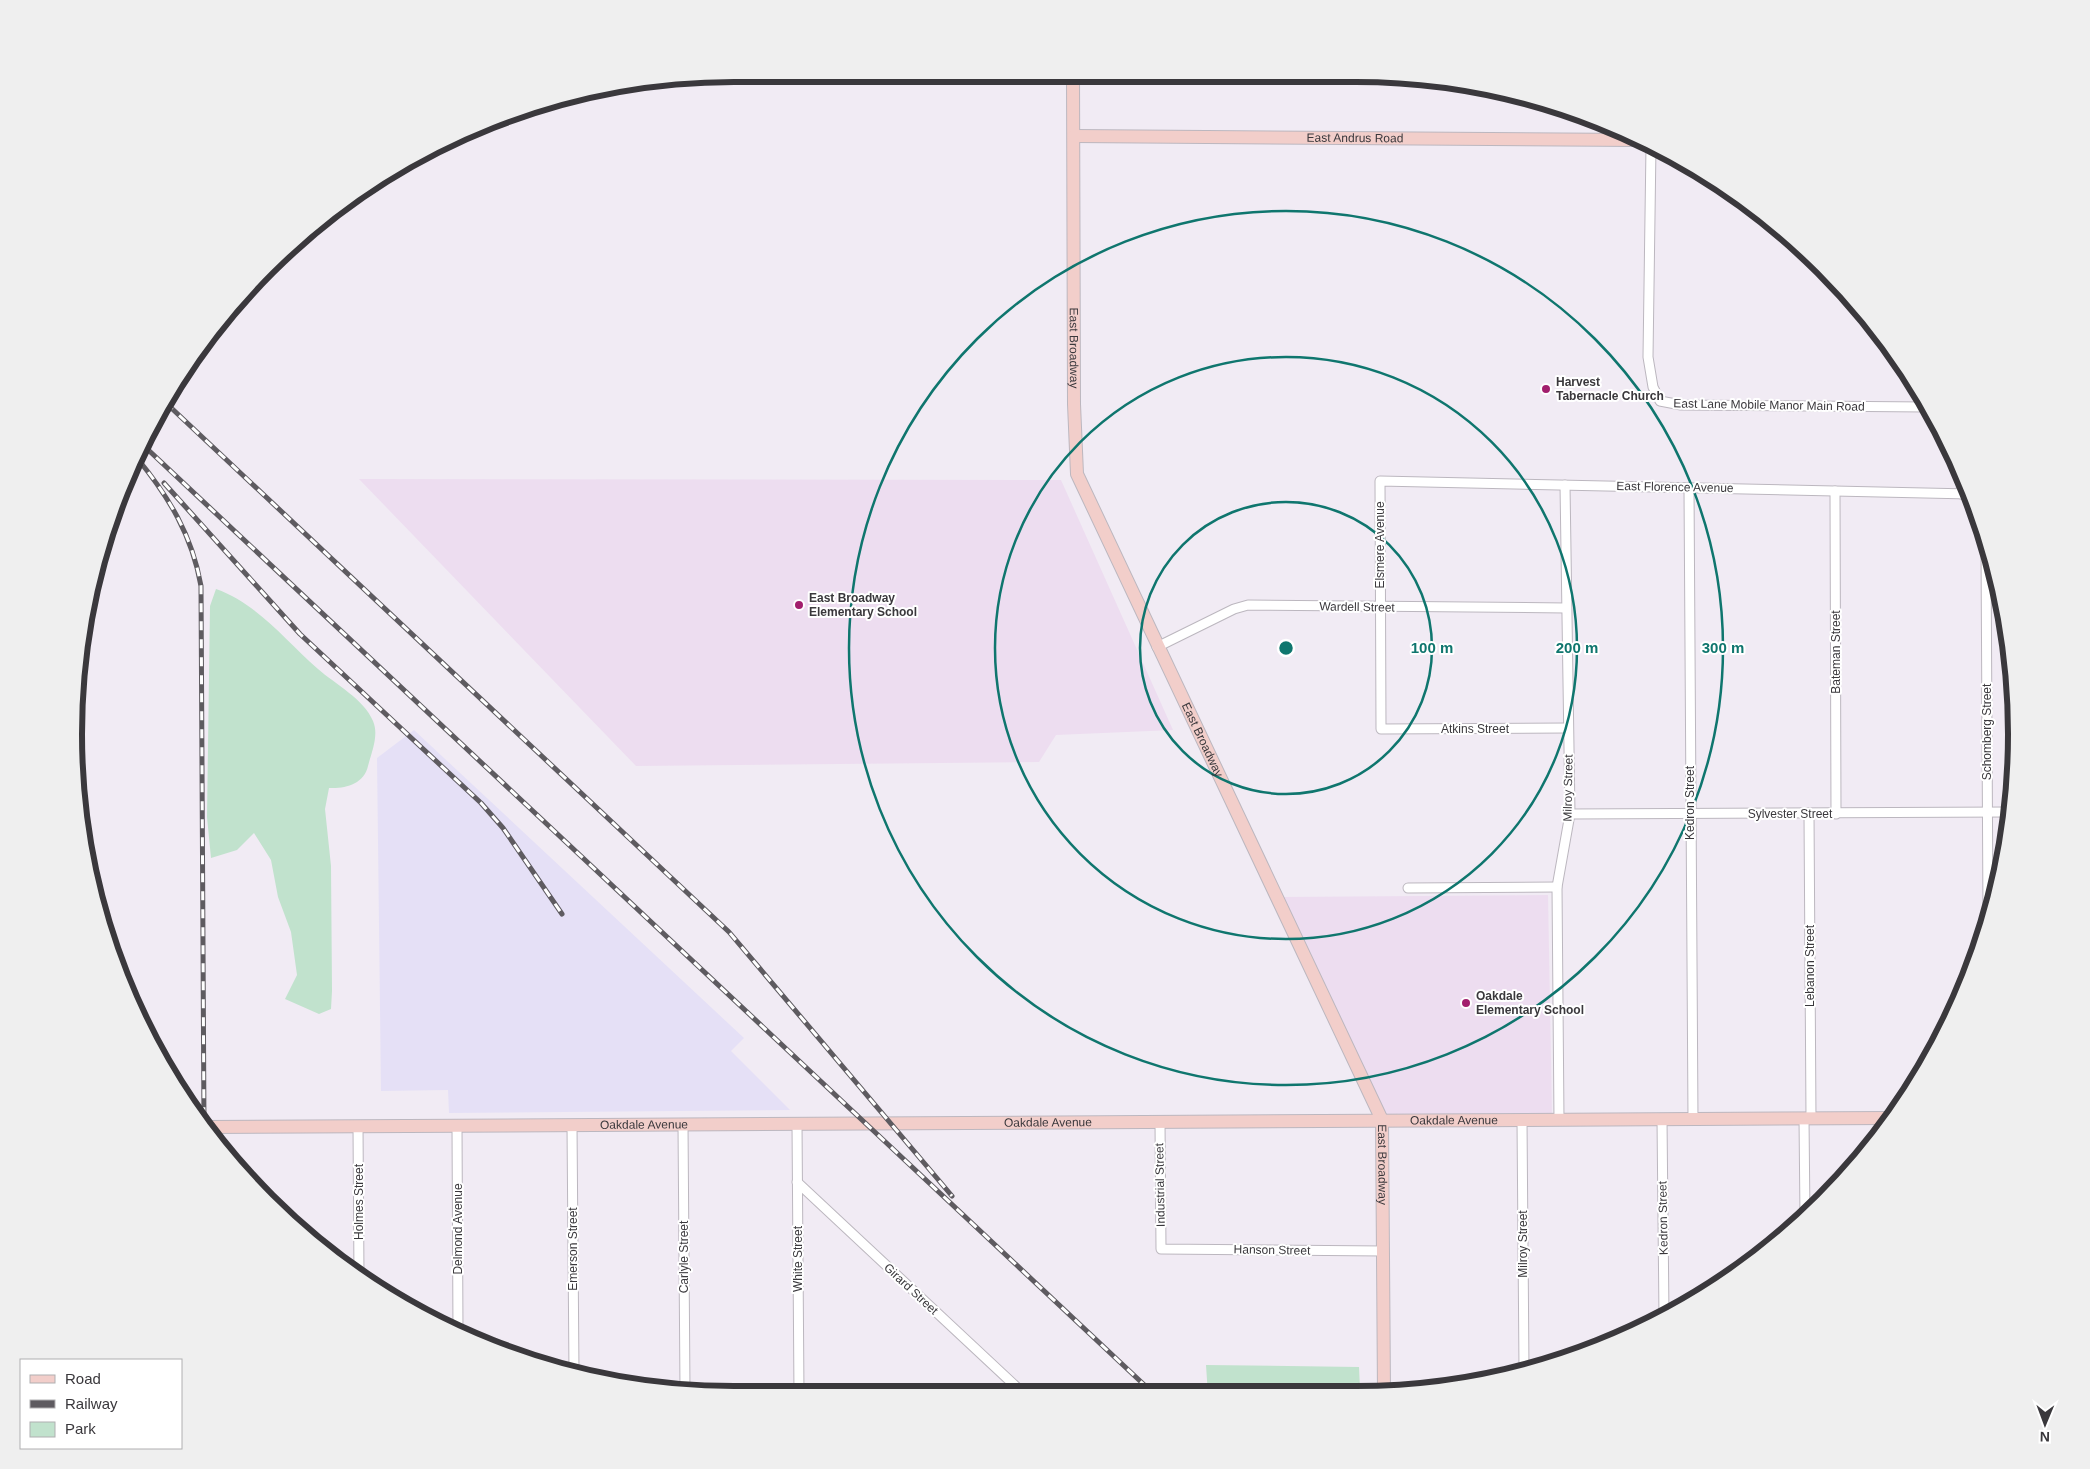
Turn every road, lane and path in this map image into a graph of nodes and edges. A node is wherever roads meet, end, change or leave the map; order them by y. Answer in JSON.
{"nodes":[{"id":1,"x":1073,"y":82,"type":"edge"},
{"id":2,"x":1074,"y":136,"type":"junction"},
{"id":3,"x":1622,"y":140,"type":"edge"},
{"id":4,"x":1651,"y":154,"type":"edge"},
{"id":5,"x":1919,"y":407,"type":"edge"},
{"id":6,"x":1380,"y":480,"type":"joint"},
{"id":7,"x":1566,"y":485,"type":"junction"},
{"id":8,"x":1689,"y":488,"type":"junction"},
{"id":9,"x":1835,"y":491,"type":"junction"},
{"id":10,"x":1961,"y":494,"type":"edge"},
{"id":11,"x":1986,"y":571,"type":"edge"},
{"id":12,"x":1381,"y":608,"type":"junction"},
{"id":13,"x":1566,"y":608,"type":"junction"},
{"id":14,"x":1157,"y":647,"type":"junction"},
{"id":15,"x":1568,"y":728,"type":"junction"},
{"id":16,"x":1382,"y":729,"type":"joint"},
{"id":17,"x":1988,"y":812,"type":"junction"},
{"id":18,"x":2003,"y":812,"type":"edge"},
{"id":19,"x":1570,"y":814,"type":"junction"},
{"id":20,"x":1690,"y":814,"type":"junction"},
{"id":21,"x":1809,"y":814,"type":"junction"},
{"id":22,"x":1836,"y":814,"type":"junction"},
{"id":23,"x":1557,"y":887,"type":"junction"},
{"id":24,"x":1408,"y":888,"type":"dead end"},
{"id":25,"x":1988,"y":891,"type":"edge"},
{"id":26,"x":1807,"y":1118,"type":"junction"},
{"id":27,"x":1883,"y":1118,"type":"edge"},
{"id":28,"x":1662,"y":1119,"type":"junction"},
{"id":29,"x":1693,"y":1119,"type":"junction"},
{"id":30,"x":1382,"y":1120,"type":"junction"},
{"id":31,"x":1522,"y":1120,"type":"junction"},
{"id":32,"x":1559,"y":1120,"type":"junction"},
{"id":33,"x":1160,"y":1122,"type":"junction"},
{"id":34,"x":683,"y":1124,"type":"junction"},
{"id":35,"x":796,"y":1124,"type":"junction"},
{"id":36,"x":572,"y":1125,"type":"junction"},
{"id":37,"x":358,"y":1126,"type":"junction"},
{"id":38,"x":457,"y":1126,"type":"junction"},
{"id":39,"x":214,"y":1127,"type":"edge"},
{"id":40,"x":797,"y":1182,"type":"junction"},
{"id":41,"x":1805,"y":1207,"type":"edge"},
{"id":42,"x":1161,"y":1249,"type":"joint"},
{"id":43,"x":1383,"y":1251,"type":"junction"},
{"id":44,"x":359,"y":1267,"type":"edge"},
{"id":45,"x":1664,"y":1309,"type":"edge"},
{"id":46,"x":458,"y":1325,"type":"edge"},
{"id":47,"x":1524,"y":1364,"type":"edge"},
{"id":48,"x":574,"y":1366,"type":"edge"},
{"id":49,"x":685,"y":1384,"type":"edge"},
{"id":50,"x":1384,"y":1385,"type":"edge"},
{"id":51,"x":799,"y":1386,"type":"edge"},
{"id":52,"x":1015,"y":1386,"type":"edge"}],
"edges":[{"from":1,"to":2,"type":"street","name":"East Broadway"},
{"from":2,"to":3,"type":"street","name":"East Andrus Road"},
{"from":2,"to":14,"type":"street","name":"East Broadway"},
{"from":4,"to":5,"type":"street","name":"East Lane Mobile Manor Main Road"},
{"from":6,"to":7,"type":"street","name":"East Florence Avenue"},
{"from":6,"to":12,"type":"street","name":"Elsmere Avenue"},
{"from":7,"to":8,"type":"street","name":"East Florence Avenue"},
{"from":7,"to":13,"type":"street","name":"Milroy Street"},
{"from":8,"to":9,"type":"street","name":"East Florence Avenue"},
{"from":8,"to":20,"type":"street","name":"Kedron Street"},
{"from":9,"to":10,"type":"street","name":"East Florence Avenue"},
{"from":9,"to":22,"type":"street","name":"Bateman Street"},
{"from":11,"to":17,"type":"street","name":"Schomberg Street"},
{"from":12,"to":13,"type":"street","name":"Wardell Street"},
{"from":12,"to":14,"type":"street","name":"Wardell Street"},
{"from":12,"to":16,"type":"street","name":"Elsmere Avenue"},
{"from":13,"to":15,"type":"street","name":"Milroy Street"},
{"from":14,"to":30,"type":"street","name":"East Broadway"},
{"from":15,"to":16,"type":"street","name":"Atkins Street"},
{"from":15,"to":19,"type":"street","name":"Milroy Street"},
{"from":17,"to":18,"type":"street","name":"Sylvester Street"},
{"from":17,"to":22,"type":"street","name":"Sylvester Street"},
{"from":17,"to":25,"type":"street","name":"Schomberg Street"},
{"from":19,"to":20,"type":"street","name":"Sylvester Street"},
{"from":19,"to":23,"type":"street","name":"Milroy Street"},
{"from":20,"to":21,"type":"street","name":"Sylvester Street"},
{"from":20,"to":29,"type":"street","name":"Kedron Street"},
{"from":21,"to":22,"type":"street","name":"Sylvester Street"},
{"from":21,"to":26,"type":"street","name":"Lebanon Street"},
{"from":23,"to":24,"type":"street"},
{"from":23,"to":32,"type":"street","name":"Milroy Street"},
{"from":26,"to":27,"type":"street","name":"Oakdale Avenue"},
{"from":26,"to":29,"type":"street","name":"Oakdale Avenue"},
{"from":26,"to":41,"type":"street","name":"Lebanon Street"},
{"from":28,"to":29,"type":"street","name":"Oakdale Avenue"},
{"from":28,"to":32,"type":"street","name":"Oakdale Avenue"},
{"from":28,"to":45,"type":"street","name":"Kedron Street"},
{"from":30,"to":31,"type":"street","name":"Oakdale Avenue"},
{"from":30,"to":33,"type":"street","name":"Oakdale Avenue"},
{"from":30,"to":43,"type":"street","name":"East Broadway"},
{"from":31,"to":32,"type":"street","name":"Oakdale Avenue"},
{"from":31,"to":47,"type":"street","name":"Milroy Street"},
{"from":33,"to":35,"type":"street","name":"Oakdale Avenue"},
{"from":33,"to":42,"type":"street","name":"Industrial Street"},
{"from":34,"to":35,"type":"street","name":"Oakdale Avenue"},
{"from":34,"to":36,"type":"street","name":"Oakdale Avenue"},
{"from":34,"to":49,"type":"street","name":"Carlyle Street"},
{"from":35,"to":40,"type":"street","name":"White Street"},
{"from":36,"to":38,"type":"street","name":"Oakdale Avenue"},
{"from":36,"to":48,"type":"street","name":"Emerson Street"},
{"from":37,"to":38,"type":"street","name":"Oakdale Avenue"},
{"from":37,"to":39,"type":"street","name":"Oakdale Avenue"},
{"from":37,"to":44,"type":"street","name":"Holmes Street"},
{"from":38,"to":46,"type":"street","name":"Delmond Avenue"},
{"from":40,"to":51,"type":"street","name":"White Street"},
{"from":40,"to":52,"type":"street","name":"Girard Street"},
{"from":42,"to":43,"type":"street","name":"Hanson Street"},
{"from":43,"to":50,"type":"street","name":"East Broadway"}]}
